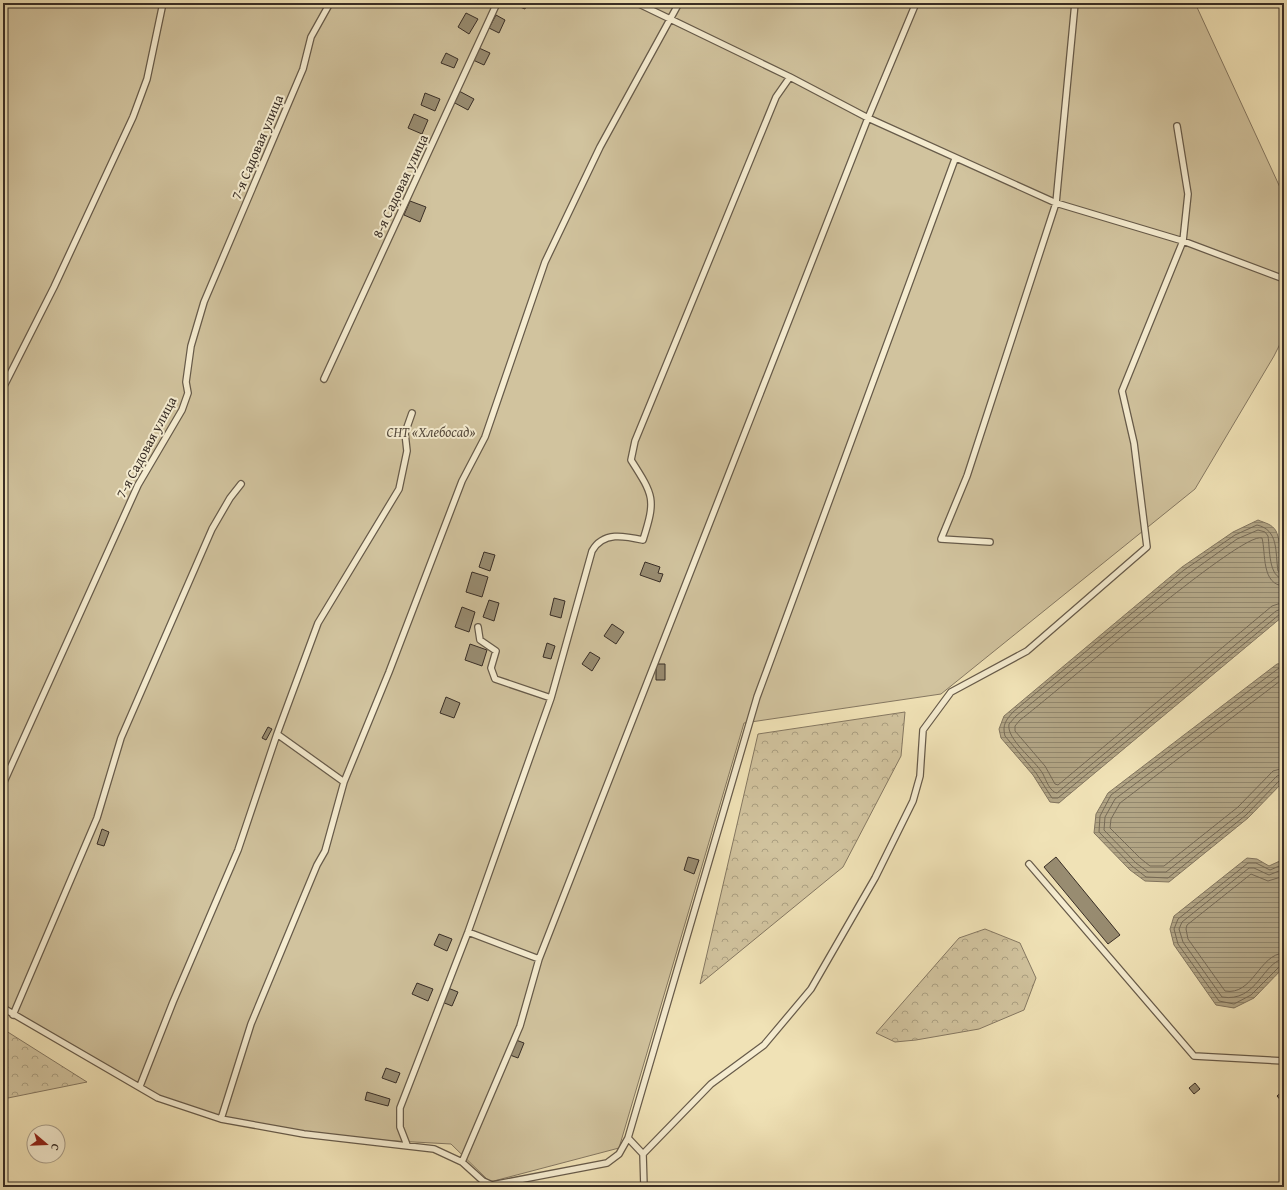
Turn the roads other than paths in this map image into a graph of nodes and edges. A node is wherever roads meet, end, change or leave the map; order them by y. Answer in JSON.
{"nodes":[{"id":1,"x":163,"y":3,"type":"edge"},
{"id":2,"x":330,"y":3,"type":"edge"},
{"id":3,"x":497,"y":3,"type":"edge"},
{"id":4,"x":637,"y":3,"type":"edge"},
{"id":5,"x":679,"y":3,"type":"edge"},
{"id":6,"x":916,"y":3,"type":"edge"},
{"id":7,"x":1076,"y":3,"type":"edge"},
{"id":8,"x":671,"y":18,"type":"junction"},
{"id":9,"x":790,"y":77,"type":"junction"},
{"id":10,"x":868,"y":118,"type":"junction"},
{"id":11,"x":1177,"y":126,"type":"dead end"},
{"id":12,"x":955,"y":159,"type":"junction"},
{"id":13,"x":1056,"y":203,"type":"junction"},
{"id":14,"x":1183,"y":241,"type":"junction"},
{"id":15,"x":1284,"y":279,"type":"edge"},
{"id":16,"x":324,"y":379,"type":"dead end"},
{"id":17,"x":3,"y":388,"type":"edge"},
{"id":18,"x":412,"y":414,"type":"dead end"},
{"id":19,"x":241,"y":484,"type":"dead end"},
{"id":20,"x":990,"y":542,"type":"dead end"},
{"id":21,"x":478,"y":627,"type":"dead end"},
{"id":22,"x":551,"y":698,"type":"junction"},
{"id":23,"x":277,"y":734,"type":"junction"},
{"id":24,"x":344,"y":782,"type":"junction"},
{"id":25,"x":3,"y":784,"type":"edge"},
{"id":26,"x":1029,"y":864,"type":"dead end"},
{"id":27,"x":468,"y":932,"type":"junction"},
{"id":28,"x":539,"y":959,"type":"junction"},
{"id":29,"x":3,"y":1008,"type":"edge"},
{"id":30,"x":13,"y":1015,"type":"junction"},
{"id":31,"x":1284,"y":1061,"type":"edge"},
{"id":32,"x":140,"y":1086,"type":"junction"},
{"id":33,"x":221,"y":1120,"type":"junction"},
{"id":34,"x":628,"y":1138,"type":"junction"},
{"id":35,"x":407,"y":1145,"type":"junction"},
{"id":36,"x":643,"y":1154,"type":"junction"},
{"id":37,"x":462,"y":1162,"type":"junction"},
{"id":38,"x":644,"y":1187,"type":"edge"}],
"edges":[{"from":1,"to":17,"type":"lane"},
{"from":2,"to":25,"type":"lane","name":"7-я Садовая улица"},
{"from":3,"to":16,"type":"lane","name":"8-я Садовая улица"},
{"from":4,"to":8,"type":"lane"},
{"from":5,"to":8,"type":"lane"},
{"from":6,"to":10,"type":"lane"},
{"from":7,"to":13,"type":"lane"},
{"from":8,"to":9,"type":"lane"},
{"from":8,"to":24,"type":"lane"},
{"from":9,"to":10,"type":"lane"},
{"from":9,"to":22,"type":"lane"},
{"from":10,"to":12,"type":"lane"},
{"from":10,"to":28,"type":"lane"},
{"from":11,"to":14,"type":"lane"},
{"from":12,"to":13,"type":"lane"},
{"from":12,"to":34,"type":"lane"},
{"from":13,"to":14,"type":"lane"},
{"from":13,"to":20,"type":"lane"},
{"from":14,"to":15,"type":"lane"},
{"from":14,"to":36,"type":"lane"},
{"from":18,"to":23,"type":"lane"},
{"from":19,"to":30,"type":"lane"},
{"from":21,"to":22,"type":"lane"},
{"from":22,"to":27,"type":"lane"},
{"from":23,"to":24,"type":"lane"},
{"from":23,"to":32,"type":"lane"},
{"from":24,"to":33,"type":"lane"},
{"from":26,"to":31,"type":"lane"},
{"from":27,"to":28,"type":"lane"},
{"from":27,"to":35,"type":"lane"},
{"from":28,"to":37,"type":"lane"},
{"from":29,"to":30,"type":"lane"},
{"from":30,"to":32,"type":"lane"},
{"from":32,"to":33,"type":"lane"},
{"from":33,"to":35,"type":"lane"},
{"from":34,"to":36,"type":"lane"},
{"from":34,"to":37,"type":"lane"},
{"from":35,"to":37,"type":"lane"},
{"from":36,"to":38,"type":"lane"}]}
